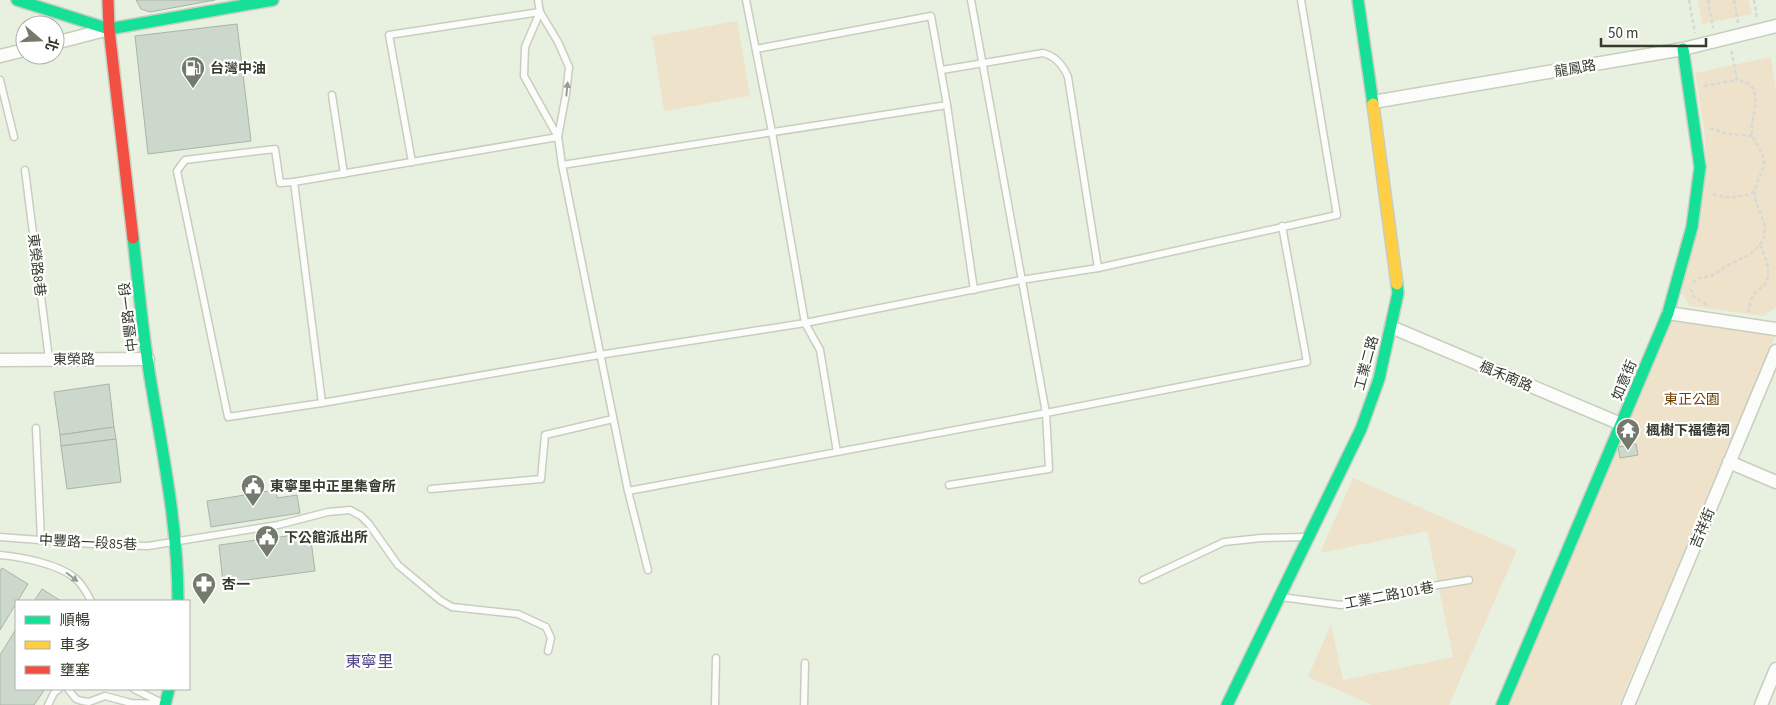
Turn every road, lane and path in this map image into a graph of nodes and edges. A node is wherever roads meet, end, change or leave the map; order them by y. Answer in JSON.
{"nodes":[{"id":1,"x":17,"y":0,"type":"edge"},
{"id":2,"x":108,"y":0,"type":"edge"},
{"id":3,"x":273,"y":0,"type":"edge"},
{"id":4,"x":538,"y":0,"type":"edge"},
{"id":5,"x":746,"y":0,"type":"edge"},
{"id":6,"x":971,"y":0,"type":"edge"},
{"id":7,"x":1301,"y":0,"type":"edge"},
{"id":8,"x":1358,"y":0,"type":"edge"},
{"id":9,"x":1690,"y":0,"type":"edge"},
{"id":10,"x":1708,"y":0,"type":"edge"},
{"id":11,"x":1734,"y":0,"type":"edge"},
{"id":12,"x":1754,"y":0,"type":"edge"},
{"id":13,"x":235,"y":3,"type":"edge"},
{"id":14,"x":540,"y":12,"type":"junction"},
{"id":15,"x":1776,"y":26,"type":"edge"},
{"id":16,"x":109,"y":29,"type":"junction"},
{"id":17,"x":1759,"y":30,"type":"junction"},
{"id":18,"x":1728,"y":38,"type":"junction"},
{"id":19,"x":65,"y":40,"type":"edge"},
{"id":20,"x":1698,"y":46,"type":"junction"},
{"id":21,"x":756,"y":49,"type":"junction"},
{"id":22,"x":1683,"y":49,"type":"junction"},
{"id":23,"x":15,"y":52,"type":"edge"},
{"id":24,"x":0,"y":56,"type":"edge"},
{"id":25,"x":984,"y":64,"type":"junction"},
{"id":26,"x":942,"y":70,"type":"junction"},
{"id":27,"x":0,"y":80,"type":"edge"},
{"id":28,"x":332,"y":95,"type":"dead end"},
{"id":29,"x":1373,"y":102,"type":"junction"},
{"id":30,"x":947,"y":105,"type":"junction"},
{"id":31,"x":1710,"y":128,"type":"dead end"},
{"id":32,"x":772,"y":132,"type":"junction"},
{"id":33,"x":1752,"y":136,"type":"junction"},
{"id":34,"x":14,"y":137,"type":"dead end"},
{"id":35,"x":558,"y":137,"type":"junction"},
{"id":36,"x":412,"y":162,"type":"junction"},
{"id":37,"x":562,"y":165,"type":"junction"},
{"id":38,"x":26,"y":170,"type":"dead end"},
{"id":39,"x":344,"y":174,"type":"junction"},
{"id":40,"x":294,"y":182,"type":"junction"},
{"id":41,"x":1754,"y":192,"type":"junction"},
{"id":42,"x":1710,"y":193,"type":"dead end"},
{"id":43,"x":1282,"y":226,"type":"junction"},
{"id":44,"x":1760,"y":244,"type":"junction"},
{"id":45,"x":1098,"y":268,"type":"junction"},
{"id":46,"x":1021,"y":280,"type":"junction"},
{"id":47,"x":974,"y":290,"type":"junction"},
{"id":48,"x":1715,"y":306,"type":"dead end"},
{"id":49,"x":1741,"y":310,"type":"dead end"},
{"id":50,"x":1668,"y":313,"type":"junction"},
{"id":51,"x":804,"y":323,"type":"junction"},
{"id":52,"x":1391,"y":327,"type":"junction"},
{"id":53,"x":1776,"y":329,"type":"edge"},
{"id":54,"x":1776,"y":352,"type":"edge"},
{"id":55,"x":599,"y":355,"type":"junction"},
{"id":56,"x":148,"y":358,"type":"junction"},
{"id":57,"x":49,"y":359,"type":"junction"},
{"id":58,"x":0,"y":360,"type":"edge"},
{"id":59,"x":322,"y":403,"type":"junction"},
{"id":60,"x":1046,"y":413,"type":"junction"},
{"id":61,"x":613,"y":418,"type":"junction"},
{"id":62,"x":1621,"y":424,"type":"junction"},
{"id":63,"x":36,"y":428,"type":"dead end"},
{"id":64,"x":837,"y":452,"type":"junction"},
{"id":65,"x":1730,"y":462,"type":"junction"},
{"id":66,"x":1776,"y":482,"type":"edge"},
{"id":67,"x":948,"y":485,"type":"dead end"},
{"id":68,"x":431,"y":489,"type":"dead end"},
{"id":69,"x":628,"y":491,"type":"junction"},
{"id":70,"x":0,"y":537,"type":"edge"},
{"id":71,"x":1308,"y":537,"type":"junction"},
{"id":72,"x":41,"y":540,"type":"junction"},
{"id":73,"x":176,"y":542,"type":"junction"},
{"id":74,"x":0,"y":555,"type":"edge"},
{"id":75,"x":648,"y":570,"type":"dead end"},
{"id":76,"x":1143,"y":580,"type":"dead end"},
{"id":77,"x":1469,"y":580,"type":"dead end"},
{"id":78,"x":1280,"y":596,"type":"junction"},
{"id":79,"x":90,"y":600,"type":"edge"},
{"id":80,"x":178,"y":600,"type":"edge"},
{"id":81,"x":548,"y":651,"type":"dead end"},
{"id":82,"x":716,"y":658,"type":"dead end"},
{"id":83,"x":805,"y":663,"type":"dead end"},
{"id":84,"x":1776,"y":669,"type":"edge"},
{"id":85,"x":58,"y":690,"type":"edge"},
{"id":86,"x":69,"y":690,"type":"edge"},
{"id":87,"x":136,"y":690,"type":"edge"},
{"id":88,"x":168,"y":690,"type":"edge"},
{"id":89,"x":86,"y":703,"type":"edge"},
{"id":90,"x":48,"y":705,"type":"edge"},
{"id":91,"x":165,"y":705,"type":"edge"},
{"id":92,"x":715,"y":705,"type":"edge"},
{"id":93,"x":804,"y":705,"type":"edge"},
{"id":94,"x":1227,"y":705,"type":"edge"},
{"id":95,"x":1502,"y":705,"type":"edge"},
{"id":96,"x":1628,"y":705,"type":"edge"},
{"id":97,"x":1761,"y":705,"type":"edge"}],
"edges":[{"from":1,"to":16,"type":"street"},
{"from":2,"to":16,"type":"street","name":"中豐路一段"},
{"from":3,"to":13,"type":"street"},
{"from":4,"to":14,"type":"lane"},
{"from":5,"to":21,"type":"lane"},
{"from":6,"to":25,"type":"lane"},
{"from":7,"to":43,"type":"lane"},
{"from":8,"to":29,"type":"street","name":"工業二路"},
{"from":9,"to":20,"type":"path"},
{"from":10,"to":18,"type":"path"},
{"from":11,"to":18,"type":"path"},
{"from":12,"to":17,"type":"path"},
{"from":13,"to":16,"type":"street"},
{"from":35,"to":14,"type":"lane","one_way":true},
{"from":14,"to":35,"type":"lane"},
{"from":14,"to":36,"type":"lane"},
{"from":15,"to":17,"type":"street","name":"龍鳳路"},
{"from":16,"to":19,"type":"street"},
{"from":16,"to":56,"type":"street","name":"中豐路一段"},
{"from":17,"to":18,"type":"street","name":"龍鳳路"},
{"from":18,"to":20,"type":"street","name":"龍鳳路"},
{"from":18,"to":33,"type":"path"},
{"from":20,"to":22,"type":"street","name":"龍鳳路"},
{"from":21,"to":26,"type":"lane"},
{"from":21,"to":32,"type":"lane"},
{"from":22,"to":29,"type":"street","name":"龍鳳路"},
{"from":22,"to":50,"type":"street","name":"如意街"},
{"from":23,"to":24,"type":"street"},
{"from":25,"to":26,"type":"lane"},
{"from":25,"to":45,"type":"lane"},
{"from":25,"to":46,"type":"lane"},
{"from":26,"to":30,"type":"lane"},
{"from":27,"to":34,"type":"lane"},
{"from":28,"to":39,"type":"lane"},
{"from":29,"to":52,"type":"street","name":"工業二路"},
{"from":30,"to":32,"type":"lane"},
{"from":30,"to":47,"type":"lane"},
{"from":31,"to":33,"type":"path"},
{"from":32,"to":37,"type":"lane"},
{"from":32,"to":51,"type":"lane"},
{"from":33,"to":41,"type":"path"},
{"from":35,"to":36,"type":"lane"},
{"from":35,"to":37,"type":"lane"},
{"from":36,"to":39,"type":"lane"},
{"from":37,"to":55,"type":"lane"},
{"from":38,"to":57,"type":"lane","name":"東榮路8巷"},
{"from":39,"to":40,"type":"lane"},
{"from":40,"to":59,"type":"lane"},
{"from":40,"to":59,"type":"lane"},
{"from":41,"to":42,"type":"path"},
{"from":41,"to":44,"type":"path"},
{"from":43,"to":45,"type":"lane"},
{"from":43,"to":60,"type":"lane"},
{"from":44,"to":48,"type":"path"},
{"from":44,"to":49,"type":"path"},
{"from":45,"to":46,"type":"lane"},
{"from":46,"to":47,"type":"lane"},
{"from":46,"to":60,"type":"lane"},
{"from":47,"to":51,"type":"lane"},
{"from":50,"to":53,"type":"street"},
{"from":50,"to":62,"type":"street","name":"如意街"},
{"from":51,"to":55,"type":"lane"},
{"from":51,"to":64,"type":"lane"},
{"from":52,"to":62,"type":"street","name":"楓禾南路"},
{"from":52,"to":71,"type":"street","name":"工業二路"},
{"from":54,"to":65,"type":"street","name":"吉祥街"},
{"from":55,"to":59,"type":"lane"},
{"from":55,"to":61,"type":"lane"},
{"from":56,"to":57,"type":"street","name":"東榮路"},
{"from":56,"to":73,"type":"street","name":"中豐路一段"},
{"from":57,"to":58,"type":"street","name":"東榮路"},
{"from":60,"to":64,"type":"lane"},
{"from":60,"to":67,"type":"lane"},
{"from":61,"to":68,"type":"lane"},
{"from":61,"to":69,"type":"lane"},
{"from":62,"to":95,"type":"street","name":"如意街"},
{"from":63,"to":72,"type":"lane"},
{"from":64,"to":69,"type":"lane"},
{"from":65,"to":66,"type":"street"},
{"from":65,"to":96,"type":"street","name":"吉祥街"},
{"from":69,"to":75,"type":"lane"},
{"from":70,"to":72,"type":"lane","name":"中豐路一段85巷"},
{"from":71,"to":76,"type":"lane"},
{"from":71,"to":78,"type":"street","name":"工業二路"},
{"from":72,"to":73,"type":"lane","name":"中豐路一段85巷"},
{"from":73,"to":80,"type":"street","name":"中豐路一段"},
{"from":73,"to":81,"type":"lane","name":"中豐路一段85巷"},
{"from":74,"to":79,"type":"lane","one_way":true},
{"from":77,"to":78,"type":"lane","name":"工業二路101巷"},
{"from":78,"to":94,"type":"street","name":"工業二路"},
{"from":82,"to":92,"type":"lane"},
{"from":83,"to":93,"type":"lane"},
{"from":84,"to":97,"type":"street"},
{"from":85,"to":90,"type":"lane"},
{"from":86,"to":89,"type":"lane"},
{"from":87,"to":91,"type":"lane"},
{"from":88,"to":91,"type":"street"},
{"from":89,"to":91,"type":"lane"}]}
